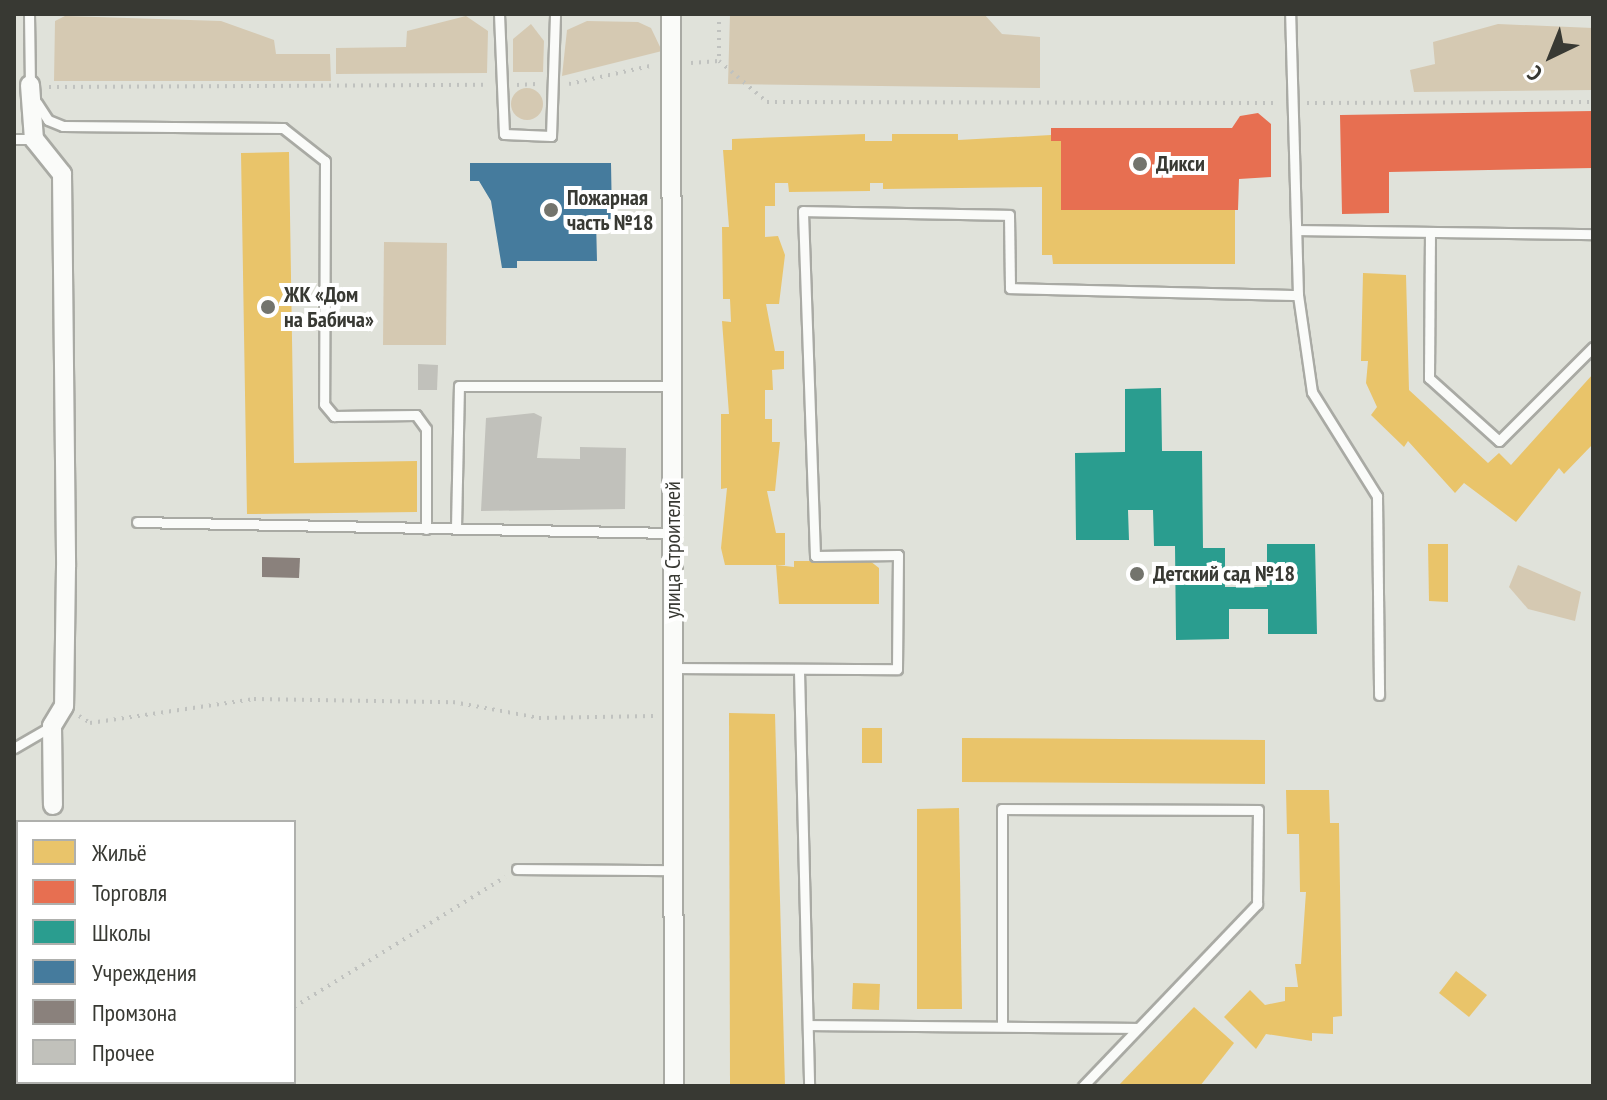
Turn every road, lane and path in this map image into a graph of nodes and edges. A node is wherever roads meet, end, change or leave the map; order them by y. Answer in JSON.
{"nodes":[{"id":1,"x":29,"y":14,"type":"edge"},
{"id":2,"x":499,"y":14,"type":"edge"},
{"id":3,"x":555,"y":14,"type":"edge"},
{"id":4,"x":671,"y":14,"type":"edge"},
{"id":5,"x":719,"y":14,"type":"edge"},
{"id":6,"x":1290,"y":14,"type":"edge"},
{"id":7,"x":719,"y":61,"type":"junction"},
{"id":8,"x":672,"y":63,"type":"junction"},
{"id":9,"x":551,"y":84,"type":"junction"},
{"id":10,"x":30,"y":85,"type":"junction"},
{"id":11,"x":500,"y":85,"type":"junction"},
{"id":12,"x":1593,"y":102,"type":"edge"},
{"id":13,"x":1294,"y":103,"type":"junction"},
{"id":14,"x":14,"y":139,"type":"edge"},
{"id":15,"x":34,"y":139,"type":"junction"},
{"id":16,"x":1299,"y":230,"type":"junction"},
{"id":17,"x":1430,"y":233,"type":"junction"},
{"id":18,"x":1593,"y":234,"type":"edge"},
{"id":19,"x":1298,"y":295,"type":"junction"},
{"id":20,"x":1593,"y":347,"type":"edge"},
{"id":21,"x":673,"y":386,"type":"junction"},
{"id":22,"x":137,"y":522,"type":"dead end"},
{"id":23,"x":456,"y":528,"type":"junction"},
{"id":24,"x":426,"y":529,"type":"junction"},
{"id":25,"x":673,"y":533,"type":"junction"},
{"id":26,"x":674,"y":668,"type":"junction"},
{"id":27,"x":799,"y":671,"type":"junction"},
{"id":28,"x":1379,"y":695,"type":"dead end"},
{"id":29,"x":64,"y":706,"type":"junction"},
{"id":30,"x":674,"y":717,"type":"junction"},
{"id":31,"x":52,"y":726,"type":"junction"},
{"id":32,"x":14,"y":748,"type":"edge"},
{"id":33,"x":53,"y":805,"type":"dead end"},
{"id":34,"x":517,"y":869,"type":"joint"},
{"id":35,"x":674,"y":870,"type":"junction"},
{"id":36,"x":296,"y":1006,"type":"edge"},
{"id":37,"x":1002,"y":1022,"type":"junction"},
{"id":38,"x":808,"y":1025,"type":"junction"},
{"id":39,"x":1138,"y":1028,"type":"junction"},
{"id":40,"x":674,"y":1086,"type":"edge"},
{"id":41,"x":809,"y":1086,"type":"edge"},
{"id":42,"x":1083,"y":1086,"type":"edge"}],
"edges":[{"from":1,"to":10,"type":"lane"},
{"from":2,"to":11,"type":"lane"},
{"from":3,"to":9,"type":"lane"},
{"from":4,"to":8,"type":"street","name":"улица Строителей"},
{"from":5,"to":7,"type":"path"},
{"from":6,"to":13,"type":"lane"},
{"from":7,"to":8,"type":"path"},
{"from":7,"to":13,"type":"path"},
{"from":8,"to":9,"type":"path"},
{"from":8,"to":21,"type":"street","name":"улица Строителей"},
{"from":9,"to":11,"type":"path"},
{"from":9,"to":11,"type":"lane"},
{"from":10,"to":11,"type":"path"},
{"from":10,"to":15,"type":"street"},
{"from":10,"to":24,"type":"lane"},
{"from":12,"to":13,"type":"path"},
{"from":13,"to":16,"type":"lane"},
{"from":14,"to":15,"type":"lane"},
{"from":15,"to":29,"type":"street"},
{"from":16,"to":17,"type":"lane"},
{"from":16,"to":19,"type":"lane"},
{"from":17,"to":18,"type":"lane"},
{"from":17,"to":20,"type":"lane"},
{"from":19,"to":27,"type":"lane"},
{"from":19,"to":28,"type":"lane"},
{"from":21,"to":23,"type":"lane"},
{"from":21,"to":25,"type":"street","name":"улица Строителей"},
{"from":22,"to":24,"type":"lane"},
{"from":23,"to":24,"type":"lane"},
{"from":23,"to":25,"type":"lane"},
{"from":25,"to":26,"type":"street","name":"улица Строителей"},
{"from":26,"to":27,"type":"lane"},
{"from":26,"to":30,"type":"street","name":"улица Строителей"},
{"from":27,"to":38,"type":"lane"},
{"from":29,"to":30,"type":"path"},
{"from":29,"to":31,"type":"street"},
{"from":30,"to":35,"type":"street","name":"улица Строителей"},
{"from":31,"to":32,"type":"lane"},
{"from":31,"to":33,"type":"street"},
{"from":34,"to":35,"type":"lane"},
{"from":34,"to":36,"type":"path"},
{"from":35,"to":40,"type":"street","name":"улица Строителей"},
{"from":37,"to":38,"type":"lane"},
{"from":37,"to":39,"type":"lane"},
{"from":37,"to":39,"type":"lane"},
{"from":38,"to":41,"type":"lane"},
{"from":39,"to":42,"type":"lane"}]}
